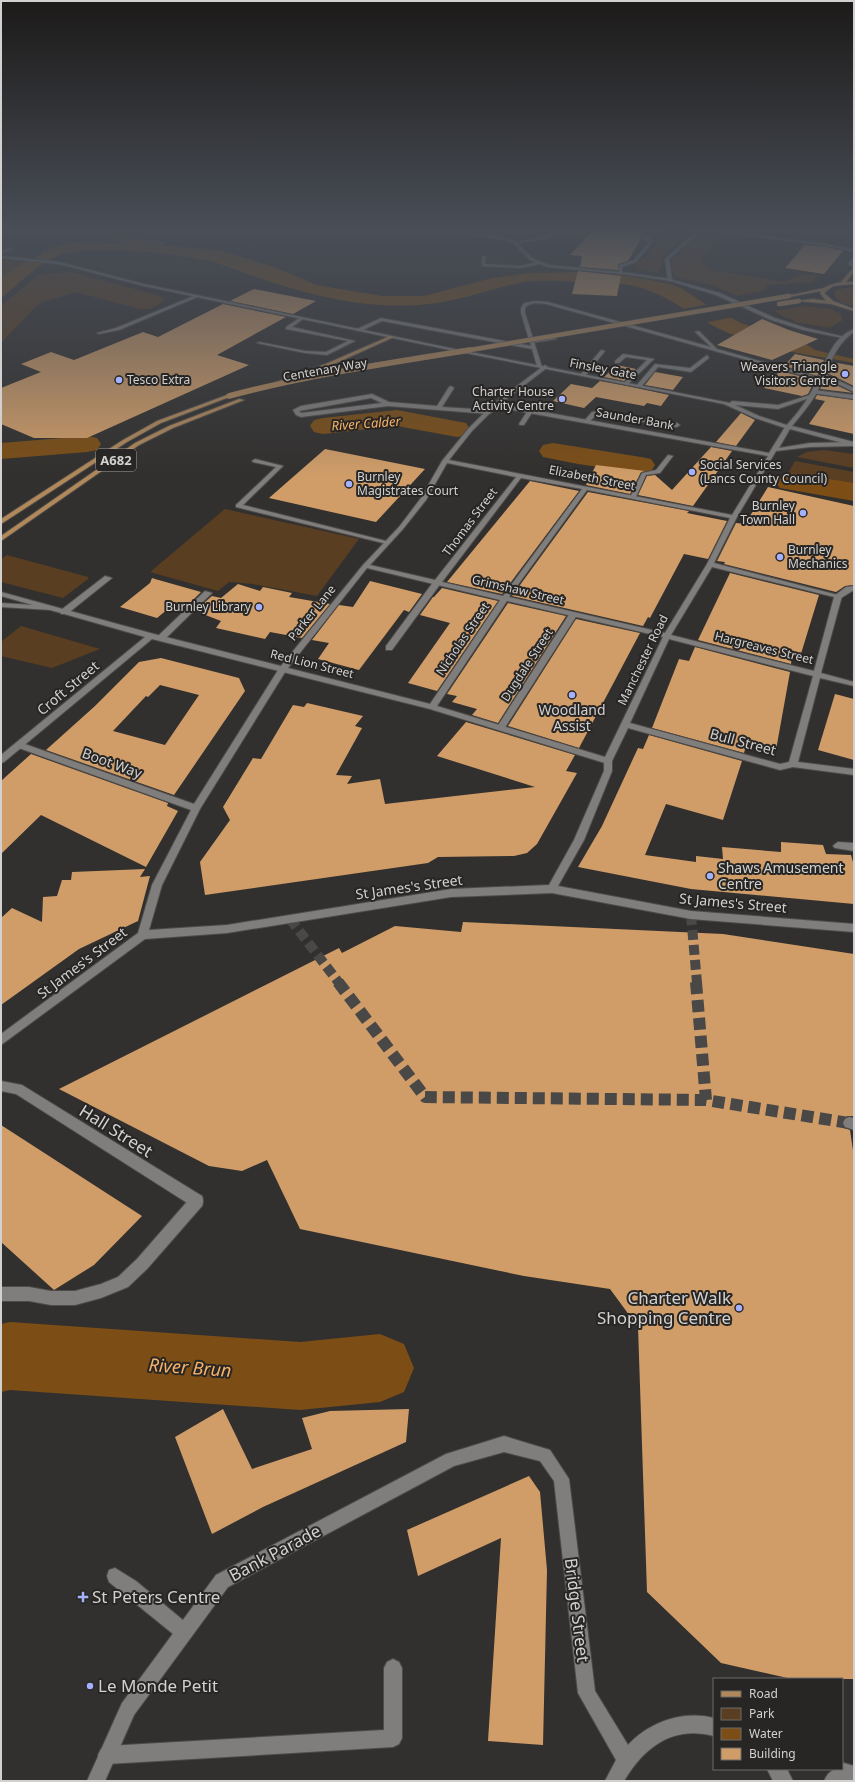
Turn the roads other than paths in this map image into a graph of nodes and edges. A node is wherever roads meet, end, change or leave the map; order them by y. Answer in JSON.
{"nodes":[{"id":1,"x":161,"y":311,"type":"edge"},
{"id":2,"x":270,"y":311,"type":"edge"},
{"id":3,"x":523,"y":311,"type":"edge"},
{"id":4,"x":576,"y":311,"type":"edge"},
{"id":5,"x":700,"y":311,"type":"edge"},
{"id":6,"x":757,"y":311,"type":"edge"},
{"id":7,"x":302,"y":318,"type":"junction"},
{"id":8,"x":648,"y":326,"type":"dead end"},
{"id":9,"x":359,"y":330,"type":"junction"},
{"id":10,"x":854,"y":330,"type":"edge"},
{"id":11,"x":620,"y":331,"type":"dead end"},
{"id":12,"x":613,"y":332,"type":"dead end"},
{"id":13,"x":697,"y":332,"type":"dead end"},
{"id":14,"x":99,"y":333,"type":"dead end"},
{"id":15,"x":392,"y":337,"type":"junction"},
{"id":16,"x":843,"y":337,"type":"junction"},
{"id":17,"x":554,"y":338,"type":"dead end"},
{"id":18,"x":532,"y":342,"type":"junction"},
{"id":19,"x":259,"y":343,"type":"dead end"},
{"id":20,"x":534,"y":348,"type":"junction"},
{"id":21,"x":718,"y":350,"type":"junction"},
{"id":22,"x":603,"y":351,"type":"dead end"},
{"id":23,"x":707,"y":357,"type":"dead end"},
{"id":24,"x":434,"y":362,"type":"dead end"},
{"id":25,"x":617,"y":362,"type":"dead end"},
{"id":26,"x":542,"y":367,"type":"junction"},
{"id":27,"x":582,"y":375,"type":"junction"},
{"id":28,"x":822,"y":377,"type":"junction"},
{"id":29,"x":341,"y":378,"type":"dead end"},
{"id":30,"x":277,"y":383,"type":"junction"},
{"id":31,"x":627,"y":384,"type":"junction"},
{"id":32,"x":639,"y":386,"type":"junction"},
{"id":33,"x":451,"y":388,"type":"dead end"},
{"id":34,"x":854,"y":390,"type":"edge"},
{"id":35,"x":813,"y":394,"type":"junction"},
{"id":36,"x":854,"y":397,"type":"edge"},
{"id":37,"x":726,"y":403,"type":"junction"},
{"id":38,"x":388,"y":404,"type":"junction"},
{"id":39,"x":495,"y":405,"type":"junction"},
{"id":40,"x":439,"y":407,"type":"junction"},
{"id":41,"x":530,"y":411,"type":"junction"},
{"id":42,"x":489,"y":412,"type":"junction"},
{"id":43,"x":587,"y":422,"type":"junction"},
{"id":44,"x":522,"y":424,"type":"dead end"},
{"id":45,"x":677,"y":425,"type":"dead end"},
{"id":46,"x":788,"y":427,"type":"junction"},
{"id":47,"x":854,"y":444,"type":"edge"},
{"id":48,"x":773,"y":452,"type":"junction"},
{"id":49,"x":670,"y":456,"type":"dead end"},
{"id":50,"x":255,"y":461,"type":"dead end"},
{"id":51,"x":446,"y":461,"type":"junction"},
{"id":52,"x":520,"y":475,"type":"junction"},
{"id":53,"x":586,"y":488,"type":"junction"},
{"id":54,"x":633,"y":497,"type":"junction"},
{"id":55,"x":734,"y":517,"type":"junction"},
{"id":56,"x":1,"y":522,"type":"edge"},
{"id":57,"x":1,"y":539,"type":"edge"},
{"id":58,"x":387,"y":542,"type":"junction"},
{"id":59,"x":710,"y":564,"type":"junction"},
{"id":60,"x":365,"y":566,"type":"junction"},
{"id":61,"x":108,"y":578,"type":"dead end"},
{"id":62,"x":437,"y":583,"type":"junction"},
{"id":63,"x":854,"y":588,"type":"edge"},
{"id":64,"x":208,"y":593,"type":"dead end"},
{"id":65,"x":1,"y":594,"type":"edge"},
{"id":66,"x":838,"y":596,"type":"junction"},
{"id":67,"x":505,"y":598,"type":"junction"},
{"id":68,"x":1,"y":605,"type":"edge"},
{"id":69,"x":51,"y":608,"type":"junction"},
{"id":70,"x":64,"y":612,"type":"junction"},
{"id":71,"x":573,"y":615,"type":"junction"},
{"id":72,"x":151,"y":636,"type":"junction"},
{"id":73,"x":667,"y":636,"type":"junction"},
{"id":74,"x":161,"y":638,"type":"junction"},
{"id":75,"x":389,"y":648,"type":"dead end"},
{"id":76,"x":283,"y":669,"type":"junction"},
{"id":77,"x":818,"y":674,"type":"junction"},
{"id":78,"x":854,"y":684,"type":"edge"},
{"id":79,"x":432,"y":707,"type":"junction"},
{"id":80,"x":626,"y":724,"type":"junction"},
{"id":81,"x":501,"y":727,"type":"junction"},
{"id":82,"x":19,"y":745,"type":"junction"},
{"id":83,"x":1,"y":760,"type":"edge"},
{"id":84,"x":608,"y":761,"type":"junction"},
{"id":85,"x":793,"y":764,"type":"junction"},
{"id":86,"x":854,"y":772,"type":"edge"},
{"id":87,"x":196,"y":808,"type":"junction"},
{"id":88,"x":838,"y":846,"type":"dead end"},
{"id":89,"x":854,"y":847,"type":"edge"},
{"id":90,"x":552,"y":889,"type":"junction"},
{"id":91,"x":854,"y":928,"type":"edge"},
{"id":92,"x":143,"y":935,"type":"junction"},
{"id":93,"x":1,"y":1040,"type":"edge"},
{"id":94,"x":1,"y":1086,"type":"edge"},
{"id":95,"x":1,"y":1294,"type":"edge"},
{"id":96,"x":545,"y":1455,"type":"joint"},
{"id":97,"x":115,"y":1576,"type":"dead end"},
{"id":98,"x":184,"y":1632,"type":"junction"},
{"id":99,"x":393,"y":1668,"type":"dead end"},
{"id":100,"x":713,"y":1727,"type":"edge"},
{"id":101,"x":108,"y":1755,"type":"junction"},
{"id":102,"x":626,"y":1759,"type":"junction"},
{"id":103,"x":777,"y":1770,"type":"edge"},
{"id":104,"x":854,"y":1775,"type":"edge"},
{"id":105,"x":96,"y":1781,"type":"edge"},
{"id":106,"x":614,"y":1781,"type":"edge"},
{"id":107,"x":784,"y":1781,"type":"edge"},
{"id":108,"x":833,"y":1781,"type":"edge"}],
"edges":[{"from":1,"to":14,"type":"street"},
{"from":2,"to":7,"type":"street","name":"Finsley Gate"},
{"from":3,"to":18,"type":"street"},
{"from":4,"to":21,"type":"street"},
{"from":5,"to":30,"type":"main road","name":"Centenary Way","number":"A682","bridge":true},
{"from":6,"to":16,"type":"street"},
{"from":7,"to":9,"type":"street","name":"Finsley Gate"},
{"from":7,"to":19,"type":"street"},
{"from":8,"to":11,"type":"main road"},
{"from":9,"to":15,"type":"street","name":"Finsley Gate"},
{"from":9,"to":20,"type":"street"},
{"from":10,"to":16,"type":"street","name":"Manchester Road"},
{"from":12,"to":24,"type":"main road"},
{"from":13,"to":21,"type":"street"},
{"from":15,"to":26,"type":"street","name":"Finsley Gate"},
{"from":15,"to":30,"type":"main road","number":"A682","bridge":true},
{"from":16,"to":28,"type":"street","name":"Manchester Road"},
{"from":17,"to":18,"type":"street"},
{"from":18,"to":20,"type":"street"},
{"from":20,"to":26,"type":"street"},
{"from":21,"to":28,"type":"street"},
{"from":22,"to":27,"type":"street"},
{"from":23,"to":32,"type":"street"},
{"from":25,"to":31,"type":"street"},
{"from":26,"to":27,"type":"street","name":"Finsley Gate"},
{"from":26,"to":39,"type":"street","name":"Parker Lane"},
{"from":27,"to":31,"type":"street","name":"Finsley Gate"},
{"from":28,"to":34,"type":"street"},
{"from":28,"to":35,"type":"street","name":"Manchester Road"},
{"from":29,"to":57,"type":"main road","name":"Centenary Way","number":"A682"},
{"from":30,"to":56,"type":"main road","name":"Centenary Way","number":"A682","bridge":true},
{"from":31,"to":32,"type":"street","name":"Finsley Gate"},
{"from":32,"to":37,"type":"street","name":"Finsley Gate"},
{"from":33,"to":40,"type":"street"},
{"from":35,"to":36,"type":"street"},
{"from":35,"to":37,"type":"street"},
{"from":35,"to":46,"type":"street","name":"Manchester Road"},
{"from":37,"to":46,"type":"street","name":"Finsley Gate"},
{"from":38,"to":38,"type":"street"},
{"from":38,"to":40,"type":"street"},
{"from":39,"to":41,"type":"street","name":"Saunder Bank"},
{"from":39,"to":42,"type":"street","name":"Parker Lane"},
{"from":40,"to":42,"type":"street"},
{"from":41,"to":43,"type":"street","name":"Saunder Bank"},
{"from":41,"to":44,"type":"street"},
{"from":42,"to":51,"type":"street","name":"Parker Lane"},
{"from":43,"to":45,"type":"street"},
{"from":43,"to":48,"type":"street","name":"Saunder Bank"},
{"from":46,"to":47,"type":"street","name":"Finsley Gate"},
{"from":46,"to":48,"type":"street","name":"Manchester Road"},
{"from":47,"to":48,"type":"street"},
{"from":48,"to":55,"type":"street","name":"Manchester Road"},
{"from":49,"to":54,"type":"street"},
{"from":50,"to":58,"type":"street"},
{"from":51,"to":52,"type":"street","name":"Elizabeth Street"},
{"from":51,"to":58,"type":"street","name":"Parker Lane"},
{"from":52,"to":53,"type":"street","name":"Elizabeth Street"},
{"from":52,"to":62,"type":"street","name":"Thomas Street"},
{"from":53,"to":54,"type":"street","name":"Elizabeth Street"},
{"from":53,"to":67,"type":"street","name":"Nicholas Street"},
{"from":54,"to":55,"type":"street","name":"Elizabeth Street"},
{"from":55,"to":59,"type":"street","name":"Manchester Road"},
{"from":58,"to":60,"type":"street","name":"Parker Lane"},
{"from":59,"to":66,"type":"street"},
{"from":59,"to":73,"type":"street","name":"Manchester Road"},
{"from":60,"to":62,"type":"street","name":"Grimshaw Street"},
{"from":60,"to":76,"type":"street","name":"Parker Lane"},
{"from":61,"to":70,"type":"street"},
{"from":62,"to":67,"type":"street","name":"Grimshaw Street"},
{"from":62,"to":75,"type":"street","name":"Thomas Street"},
{"from":63,"to":66,"type":"street"},
{"from":64,"to":74,"type":"street"},
{"from":65,"to":69,"type":"street","name":"Red Lion Street"},
{"from":66,"to":77,"type":"street"},
{"from":67,"to":71,"type":"street","name":"Grimshaw Street"},
{"from":67,"to":79,"type":"street","name":"Nicholas Street"},
{"from":68,"to":69,"type":"street"},
{"from":69,"to":70,"type":"street","name":"Red Lion Street"},
{"from":70,"to":72,"type":"street","name":"Red Lion Street"},
{"from":71,"to":73,"type":"street","name":"Grimshaw Street"},
{"from":71,"to":81,"type":"street","name":"Dugdale Street"},
{"from":72,"to":74,"type":"street","name":"Red Lion Street"},
{"from":72,"to":82,"type":"street","name":"Croft Street"},
{"from":73,"to":77,"type":"street","name":"Hargreaves Street"},
{"from":73,"to":80,"type":"street","name":"Manchester Road"},
{"from":74,"to":76,"type":"street","name":"Red Lion Street"},
{"from":76,"to":79,"type":"street","name":"Red Lion Street"},
{"from":76,"to":87,"type":"street","name":"Parker Lane"},
{"from":77,"to":78,"type":"street","name":"Hargreaves Street"},
{"from":77,"to":85,"type":"street"},
{"from":79,"to":81,"type":"street","name":"Red Lion Street"},
{"from":80,"to":84,"type":"street","name":"Manchester Road"},
{"from":80,"to":85,"type":"street","name":"Bull Street"},
{"from":81,"to":84,"type":"street","name":"Red Lion Street"},
{"from":82,"to":83,"type":"street","name":"Croft Street"},
{"from":82,"to":87,"type":"street","name":"Boot Way"},
{"from":84,"to":90,"type":"street","name":"Manchester Road"},
{"from":85,"to":86,"type":"street","name":"Bull Street"},
{"from":87,"to":92,"type":"street","name":"Parker Lane"},
{"from":88,"to":89,"type":"street"},
{"from":90,"to":91,"type":"street","name":"St James's Street"},
{"from":90,"to":92,"type":"street","name":"St James's Street"},
{"from":92,"to":93,"type":"street","name":"St James's Street"},
{"from":94,"to":95,"type":"street","name":"Hall Street"},
{"from":96,"to":98,"type":"street","name":"Bank Parade"},
{"from":96,"to":102,"type":"street","name":"Bridge Street"},
{"from":97,"to":98,"type":"street"},
{"from":98,"to":101,"type":"street","name":"Bank Parade"},
{"from":99,"to":101,"type":"street"},
{"from":100,"to":102,"type":"street"},
{"from":101,"to":105,"type":"street","name":"Bank Parade"},
{"from":102,"to":106,"type":"street"},
{"from":103,"to":107,"type":"street"},
{"from":104,"to":108,"type":"street"}]}
